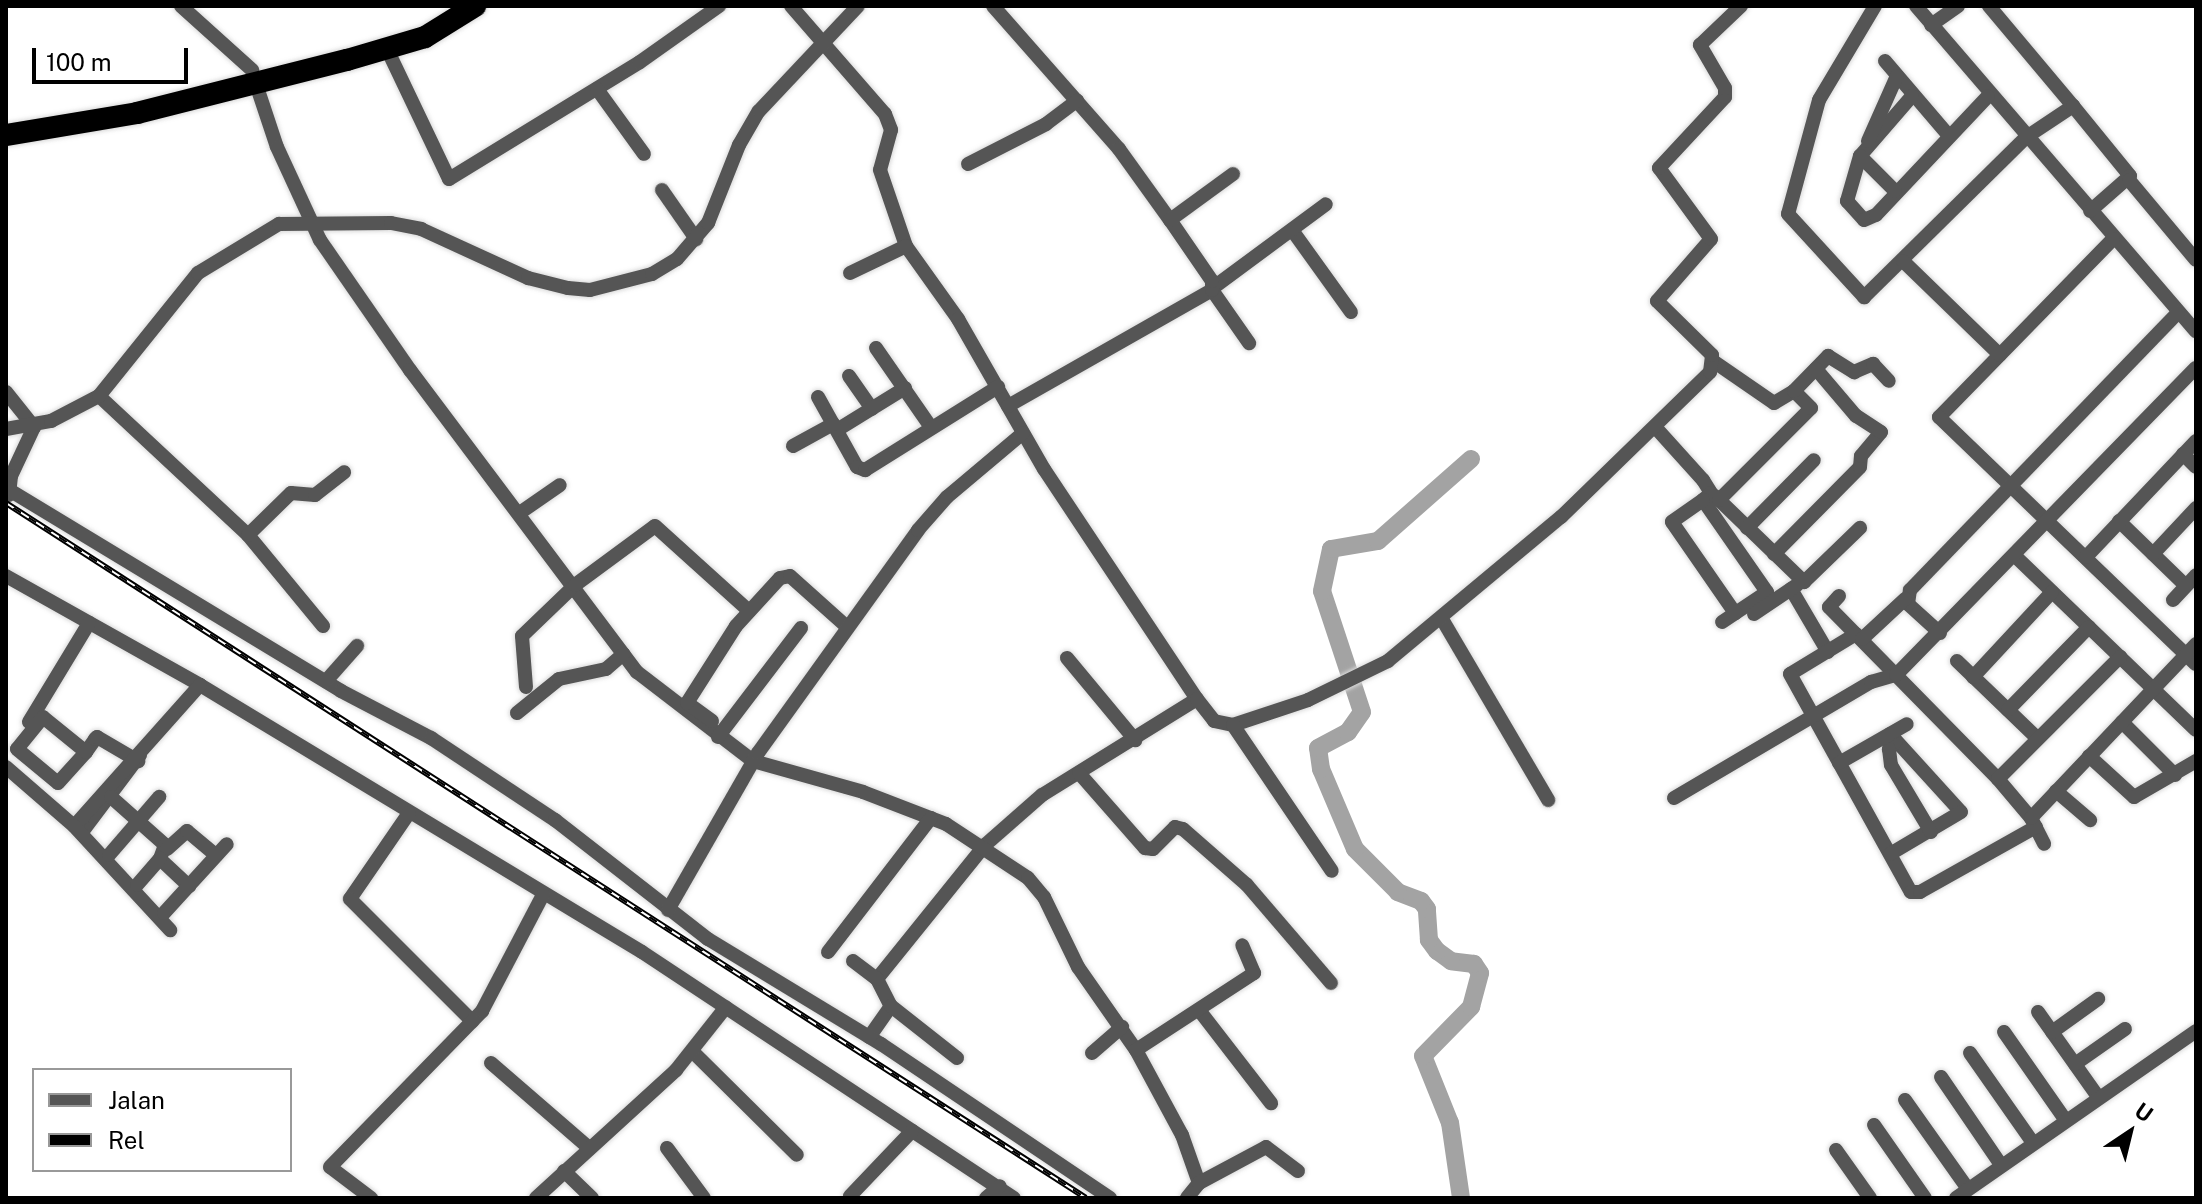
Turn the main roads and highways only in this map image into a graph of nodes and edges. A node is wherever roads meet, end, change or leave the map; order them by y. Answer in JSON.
{"nodes":[{"id":1,"x":453,"y":6,"type":"edge"},
{"id":2,"x":475,"y":6,"type":"edge"},
{"id":3,"x":254,"y":77,"type":"junction"},
{"id":4,"x":6,"y":120,"type":"edge"},
{"id":5,"x":6,"y":135,"type":"edge"}],
"edges":[{"from":1,"to":3,"type":"highway"},
{"from":2,"to":3,"type":"highway"},
{"from":3,"to":4,"type":"highway"},
{"from":3,"to":5,"type":"highway"}]}
